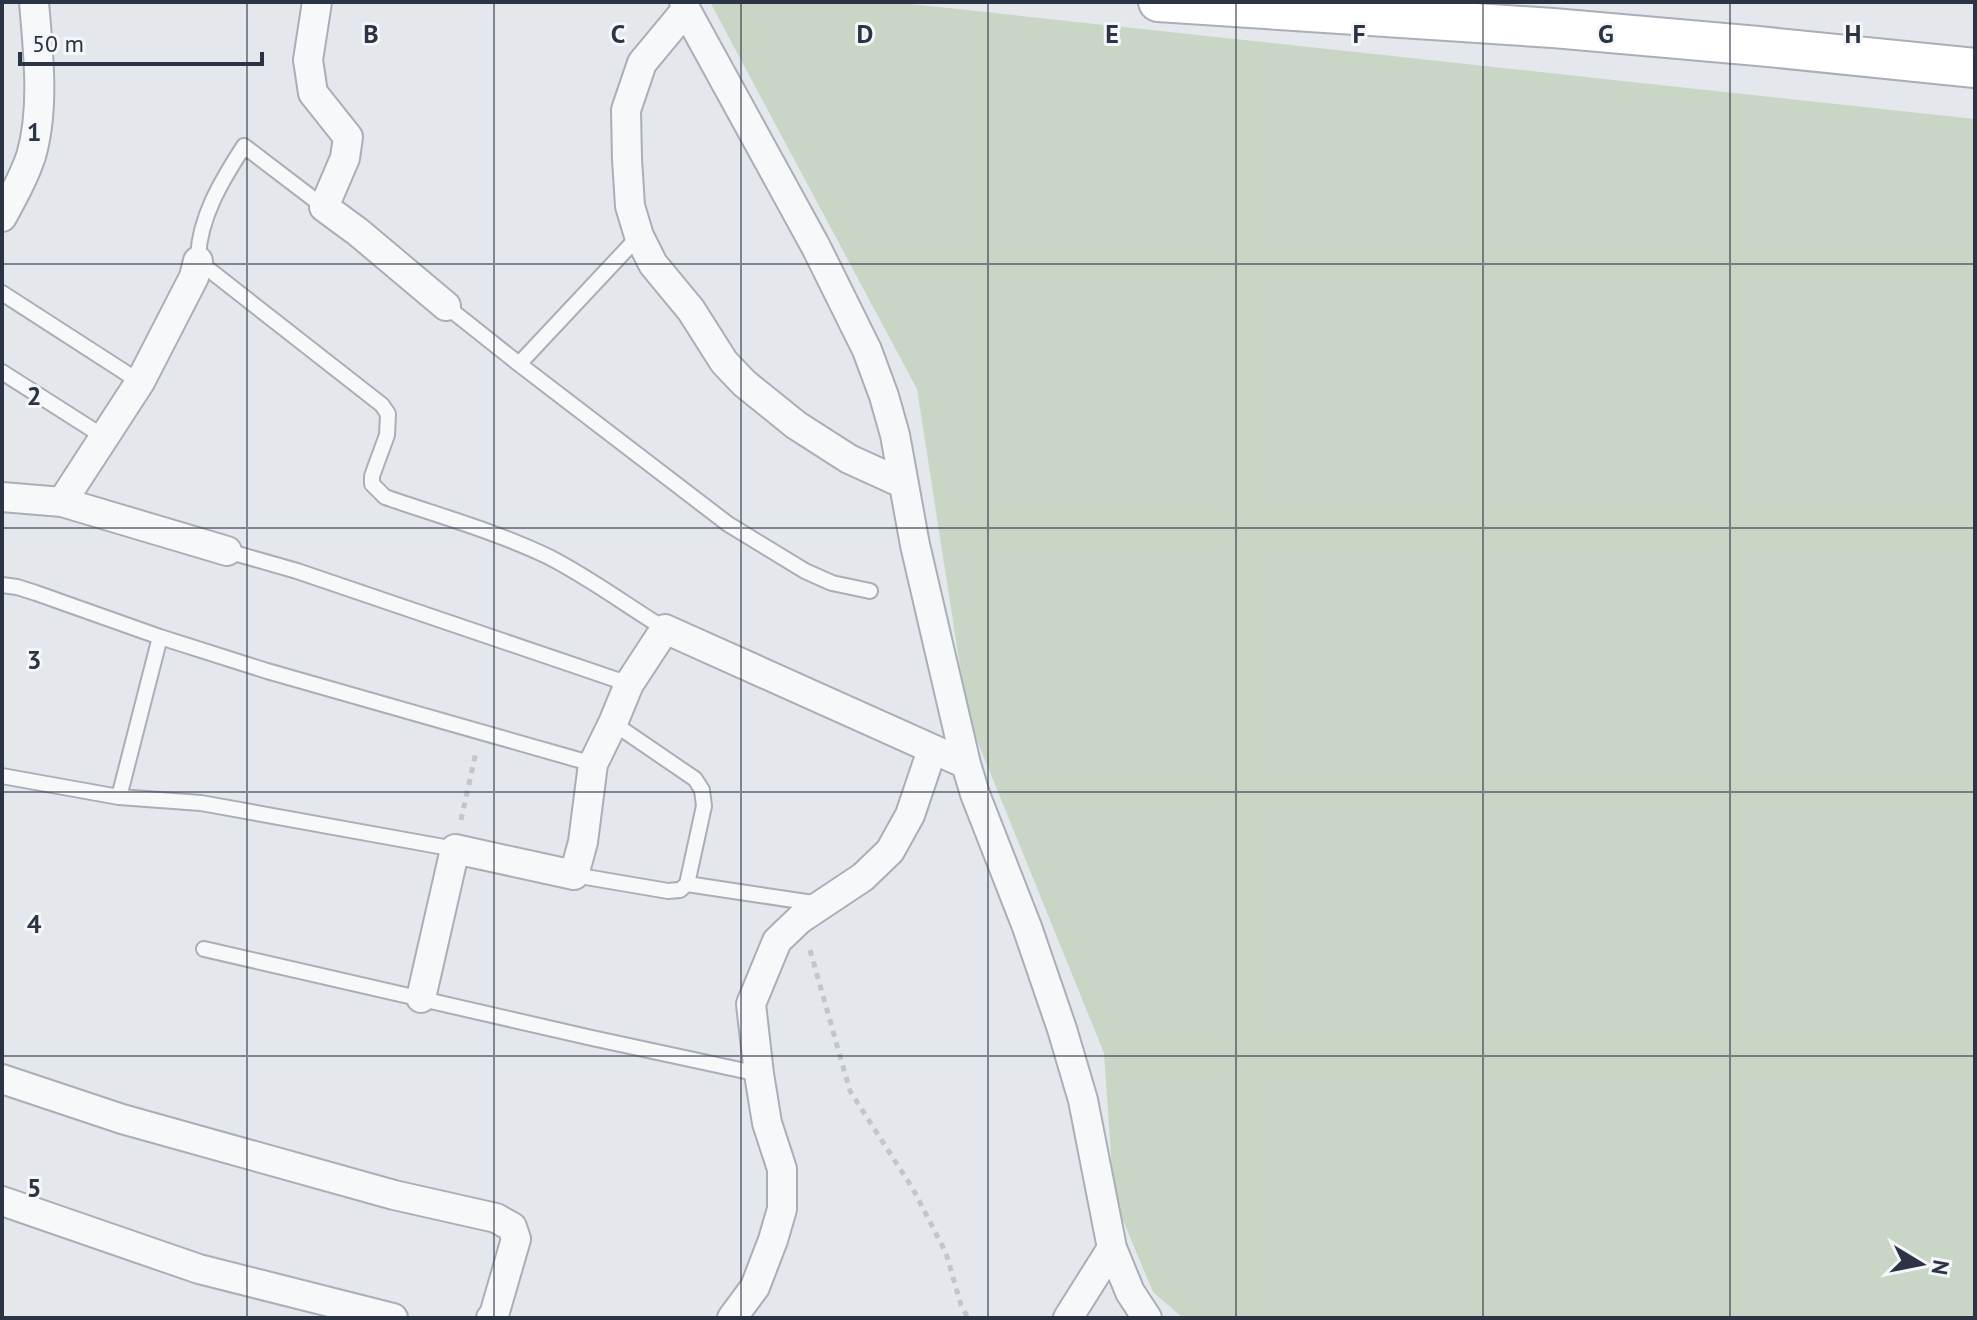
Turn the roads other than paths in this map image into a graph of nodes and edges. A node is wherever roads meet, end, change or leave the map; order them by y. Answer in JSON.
{"nodes":[{"id":1,"x":34,"y":2,"type":"edge"},
{"id":2,"x":317,"y":2,"type":"edge"},
{"id":3,"x":1158,"y":2,"type":"edge"},
{"id":4,"x":685,"y":6,"type":"edge"},
{"id":5,"x":1975,"y":68,"type":"edge"},
{"id":6,"x":324,"y":207,"type":"junction"},
{"id":7,"x":2,"y":217,"type":"edge"},
{"id":8,"x":639,"y":236,"type":"junction"},
{"id":9,"x":198,"y":261,"type":"junction"},
{"id":10,"x":2,"y":293,"type":"edge"},
{"id":11,"x":446,"y":306,"type":"joint"},
{"id":12,"x":519,"y":364,"type":"junction"},
{"id":13,"x":2,"y":372,"type":"edge"},
{"id":14,"x":140,"y":382,"type":"junction"},
{"id":15,"x":104,"y":437,"type":"junction"},
{"id":16,"x":904,"y":484,"type":"junction"},
{"id":17,"x":2,"y":497,"type":"edge"},
{"id":18,"x":62,"y":502,"type":"junction"},
{"id":19,"x":227,"y":551,"type":"joint"},
{"id":20,"x":2,"y":585,"type":"edge"},
{"id":21,"x":870,"y":591,"type":"dead end"},
{"id":22,"x":665,"y":629,"type":"junction"},
{"id":23,"x":160,"y":637,"type":"junction"},
{"id":24,"x":629,"y":684,"type":"junction"},
{"id":25,"x":613,"y":723,"type":"junction"},
{"id":26,"x":932,"y":750,"type":"junction"},
{"id":27,"x":593,"y":764,"type":"junction"},
{"id":28,"x":966,"y":764,"type":"junction"},
{"id":29,"x":2,"y":776,"type":"edge"},
{"id":30,"x":119,"y":797,"type":"junction"},
{"id":31,"x":455,"y":849,"type":"junction"},
{"id":32,"x":574,"y":875,"type":"junction"},
{"id":33,"x":687,"y":884,"type":"junction"},
{"id":34,"x":825,"y":904,"type":"junction"},
{"id":35,"x":204,"y":949,"type":"dead end"},
{"id":36,"x":421,"y":998,"type":"junction"},
{"id":37,"x":759,"y":1074,"type":"junction"},
{"id":38,"x":2,"y":1079,"type":"edge"},
{"id":39,"x":2,"y":1201,"type":"edge"},
{"id":40,"x":1112,"y":1248,"type":"junction"},
{"id":41,"x":393,"y":1318,"type":"edge"},
{"id":42,"x":401,"y":1318,"type":"edge"},
{"id":43,"x":491,"y":1318,"type":"edge"},
{"id":44,"x":732,"y":1318,"type":"edge"},
{"id":45,"x":1068,"y":1318,"type":"edge"},
{"id":46,"x":1147,"y":1318,"type":"edge"}],
"edges":[{"from":1,"to":7,"type":"street"},
{"from":2,"to":6,"type":"street"},
{"from":3,"to":5,"type":"street"},
{"from":4,"to":8,"type":"street"},
{"from":4,"to":16,"type":"street"},
{"from":6,"to":9,"type":"lane"},
{"from":6,"to":11,"type":"street"},
{"from":8,"to":12,"type":"lane"},
{"from":8,"to":16,"type":"street"},
{"from":9,"to":14,"type":"street"},
{"from":9,"to":22,"type":"lane"},
{"from":10,"to":14,"type":"lane"},
{"from":11,"to":12,"type":"lane"},
{"from":12,"to":21,"type":"lane"},
{"from":13,"to":15,"type":"lane"},
{"from":14,"to":15,"type":"street"},
{"from":15,"to":18,"type":"street"},
{"from":16,"to":28,"type":"street"},
{"from":17,"to":18,"type":"street"},
{"from":18,"to":19,"type":"street"},
{"from":19,"to":24,"type":"lane"},
{"from":20,"to":23,"type":"lane"},
{"from":22,"to":24,"type":"street"},
{"from":22,"to":26,"type":"street"},
{"from":23,"to":27,"type":"lane"},
{"from":23,"to":30,"type":"lane"},
{"from":24,"to":25,"type":"street"},
{"from":25,"to":27,"type":"street"},
{"from":25,"to":33,"type":"lane"},
{"from":26,"to":28,"type":"street"},
{"from":26,"to":34,"type":"street"},
{"from":27,"to":32,"type":"street"},
{"from":28,"to":40,"type":"street"},
{"from":29,"to":30,"type":"lane"},
{"from":30,"to":31,"type":"lane"},
{"from":31,"to":32,"type":"street"},
{"from":31,"to":36,"type":"street"},
{"from":32,"to":33,"type":"lane"},
{"from":33,"to":34,"type":"lane"},
{"from":34,"to":37,"type":"street"},
{"from":35,"to":36,"type":"lane"},
{"from":36,"to":37,"type":"lane"},
{"from":37,"to":44,"type":"street"},
{"from":38,"to":43,"type":"street"},
{"from":39,"to":41,"type":"street"},
{"from":40,"to":45,"type":"street"},
{"from":40,"to":46,"type":"street"},
{"from":41,"to":42,"type":"street"}]}
